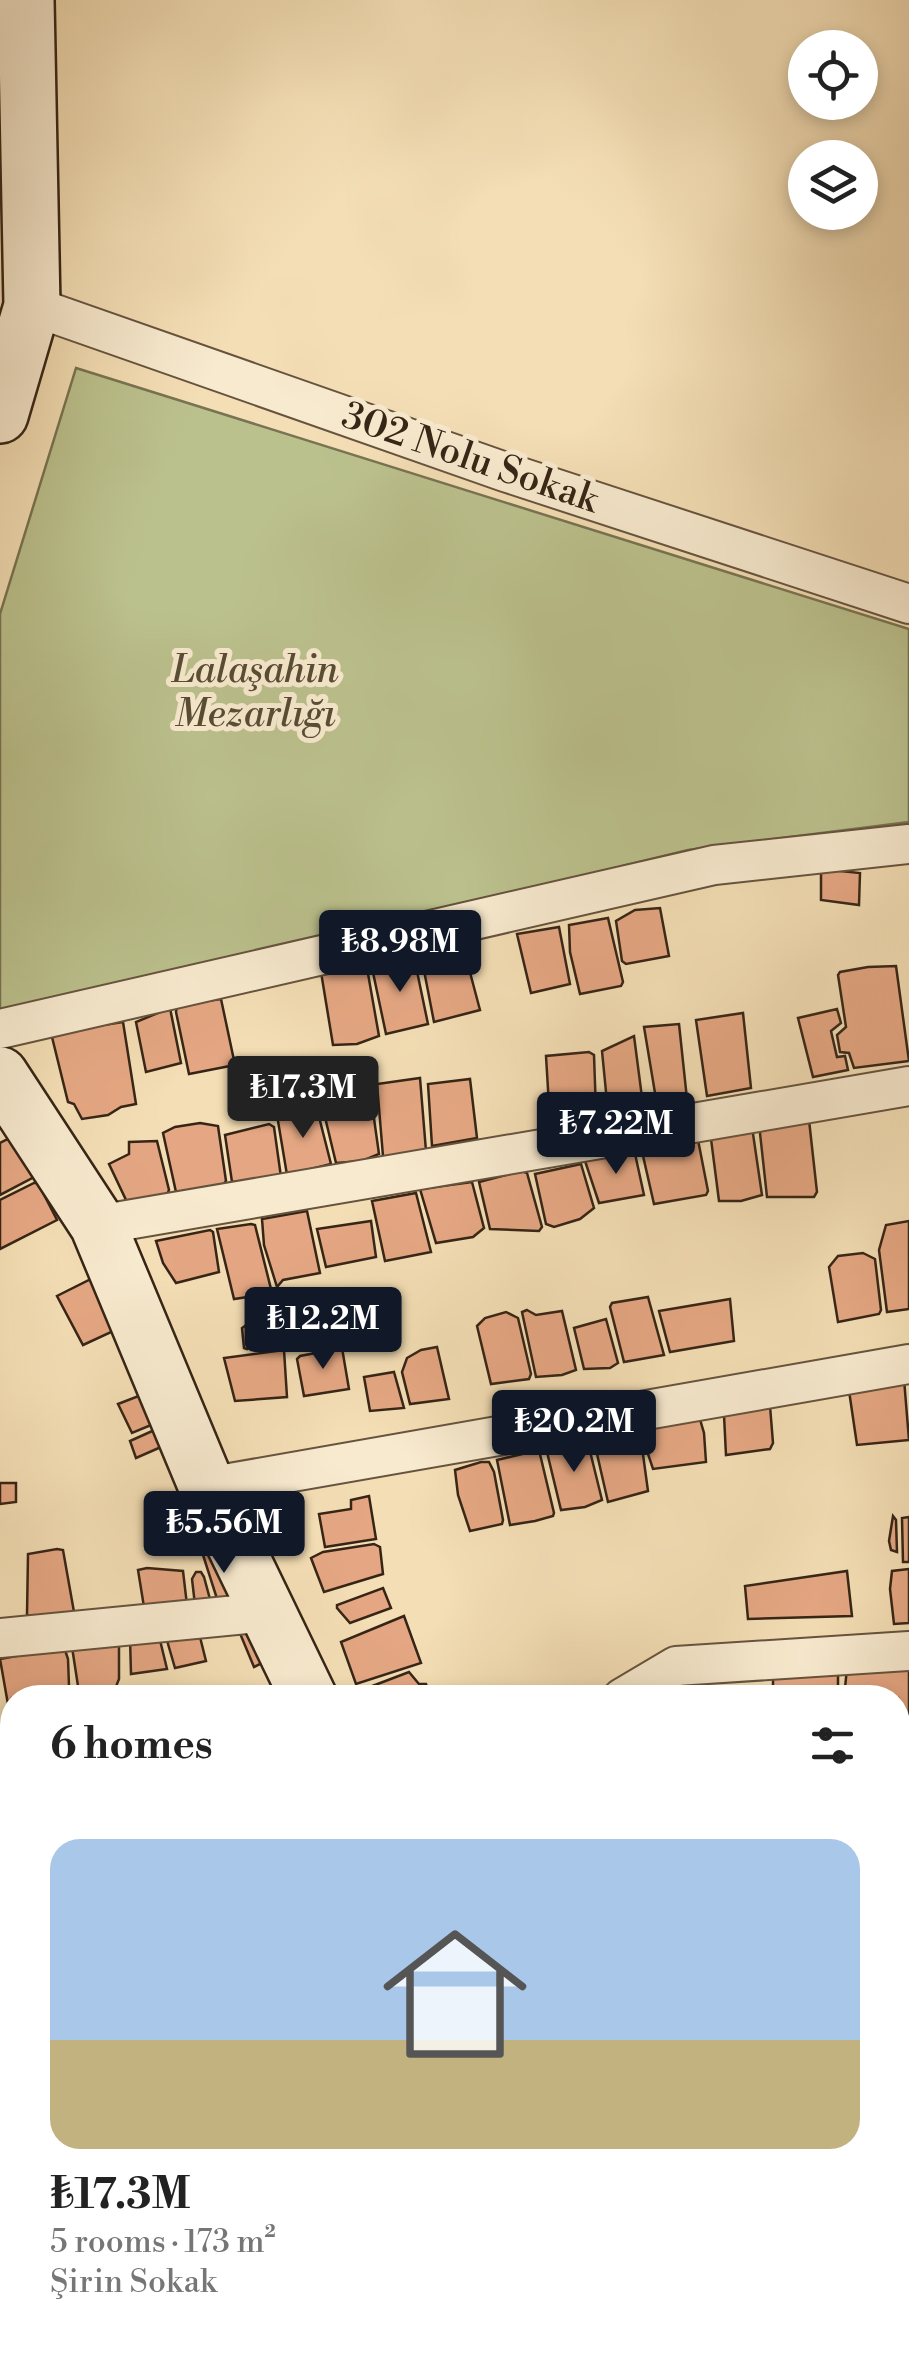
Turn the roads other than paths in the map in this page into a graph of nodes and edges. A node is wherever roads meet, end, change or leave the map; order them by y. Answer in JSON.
{"nodes":[{"id":1,"x":26,"y":0,"type":"edge"},
{"id":2,"x":32,"y":306,"type":"junction"},
{"id":3,"x":0,"y":416,"type":"edge"},
{"id":4,"x":909,"y":604,"type":"edge"},
{"id":5,"x":908,"y":854,"type":"edge"},
{"id":6,"x":0,"y":1029,"type":"edge"},
{"id":7,"x":0,"y":1075,"type":"edge"},
{"id":8,"x":909,"y":1086,"type":"edge"},
{"id":9,"x":98,"y":1226,"type":"junction"},
{"id":10,"x":909,"y":1364,"type":"edge"},
{"id":11,"x":208,"y":1487,"type":"junction"},
{"id":12,"x":268,"y":1612,"type":"junction"},
{"id":13,"x":0,"y":1638,"type":"edge"},
{"id":14,"x":909,"y":1651,"type":"edge"},
{"id":15,"x":303,"y":1685,"type":"edge"},
{"id":16,"x":644,"y":1685,"type":"edge"}],
"edges":[{"from":1,"to":2,"type":"main road"},
{"from":2,"to":3,"type":"main road"},
{"from":2,"to":4,"type":"street","name":"302 Nolu Sokak"},
{"from":5,"to":6,"type":"street"},
{"from":7,"to":9,"type":"main road"},
{"from":8,"to":9,"type":"street"},
{"from":9,"to":11,"type":"main road"},
{"from":10,"to":11,"type":"street"},
{"from":11,"to":12,"type":"main road"},
{"from":12,"to":13,"type":"street"},
{"from":12,"to":15,"type":"main road"},
{"from":14,"to":16,"type":"street"}]}
